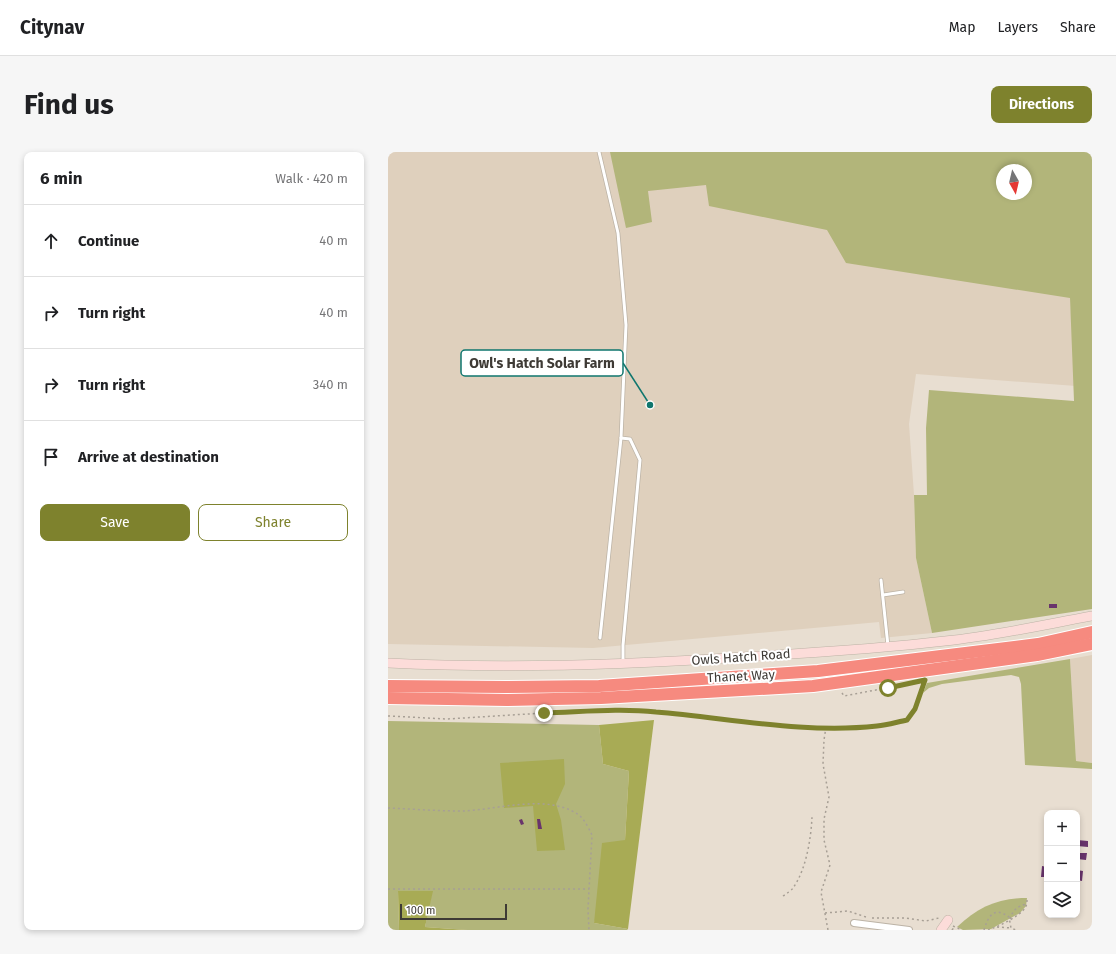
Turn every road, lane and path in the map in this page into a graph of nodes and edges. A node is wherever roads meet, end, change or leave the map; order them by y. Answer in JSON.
{"nodes":[{"id":1,"x":599,"y":152,"type":"edge"},
{"id":2,"x":621,"y":438,"type":"junction"},
{"id":3,"x":881,"y":580,"type":"dead end"},
{"id":4,"x":903,"y":592,"type":"dead end"},
{"id":5,"x":883,"y":595,"type":"junction"},
{"id":6,"x":1092,"y":616,"type":"edge"},
{"id":7,"x":1092,"y":632,"type":"edge"},
{"id":8,"x":600,"y":638,"type":"dead end"},
{"id":9,"x":1092,"y":644,"type":"edge"},
{"id":10,"x":888,"y":648,"type":"junction"},
{"id":11,"x":388,"y":664,"type":"edge"},
{"id":12,"x":623,"y":664,"type":"junction"},
{"id":13,"x":933,"y":679,"type":"dead end"},
{"id":14,"x":925,"y":680,"type":"junction"},
{"id":15,"x":388,"y":686,"type":"edge"},
{"id":16,"x":842,"y":693,"type":"dead end"},
{"id":17,"x":388,"y":698,"type":"edge"},
{"id":18,"x":388,"y":716,"type":"edge"},
{"id":19,"x":826,"y":727,"type":"junction"},
{"id":20,"x":388,"y":808,"type":"edge"},
{"id":21,"x":812,"y":817,"type":"dead end"},
{"id":22,"x":388,"y":889,"type":"edge"},
{"id":23,"x":589,"y":889,"type":"junction"},
{"id":24,"x":783,"y":896,"type":"dead end"},
{"id":25,"x":1027,"y":898,"type":"dead end"},
{"id":26,"x":1027,"y":903,"type":"junction"},
{"id":27,"x":825,"y":913,"type":"junction"},
{"id":28,"x":1010,"y":919,"type":"junction"},
{"id":29,"x":854,"y":923,"type":"dead end"},
{"id":30,"x":951,"y":925,"type":"edge"},
{"id":31,"x":997,"y":926,"type":"junction"},
{"id":32,"x":1012,"y":928,"type":"junction"},
{"id":33,"x":589,"y":930,"type":"edge"},
{"id":34,"x":828,"y":930,"type":"edge"},
{"id":35,"x":909,"y":930,"type":"edge"},
{"id":36,"x":941,"y":930,"type":"edge"},
{"id":37,"x":962,"y":930,"type":"edge"},
{"id":38,"x":984,"y":930,"type":"edge"},
{"id":39,"x":988,"y":930,"type":"edge"},
{"id":40,"x":1016,"y":930,"type":"edge"}],
"edges":[{"from":1,"to":2,"type":"lane"},
{"from":2,"to":8,"type":"lane"},
{"from":2,"to":12,"type":"lane"},
{"from":3,"to":5,"type":"lane"},
{"from":4,"to":5,"type":"lane"},
{"from":5,"to":10,"type":"lane"},
{"from":6,"to":10,"type":"street","name":"Owls Hatch Road"},
{"from":7,"to":15,"type":"highway","name":"Thanet Way"},
{"from":9,"to":17,"type":"highway","name":"Thanet Way"},
{"from":10,"to":12,"type":"street","name":"Owls Hatch Road"},
{"from":11,"to":12,"type":"street","name":"Owls Hatch Road"},
{"from":13,"to":14,"type":"path"},
{"from":14,"to":16,"type":"path"},
{"from":14,"to":19,"type":"path"},
{"from":18,"to":19,"type":"path"},
{"from":19,"to":27,"type":"path"},
{"from":20,"to":23,"type":"path"},
{"from":21,"to":24,"type":"path"},
{"from":22,"to":23,"type":"path"},
{"from":23,"to":33,"type":"path"},
{"from":25,"to":26,"type":"path"},
{"from":26,"to":28,"type":"path"},
{"from":26,"to":28,"type":"path"},
{"from":27,"to":30,"type":"path"},
{"from":27,"to":34,"type":"path"},
{"from":28,"to":31,"type":"path"},
{"from":28,"to":32,"type":"path"},
{"from":28,"to":38,"type":"path"},
{"from":29,"to":35,"type":"street"},
{"from":30,"to":36,"type":"street"},
{"from":30,"to":37,"type":"path"},
{"from":31,"to":32,"type":"path"},
{"from":31,"to":39,"type":"path"},
{"from":32,"to":40,"type":"path"}]}
